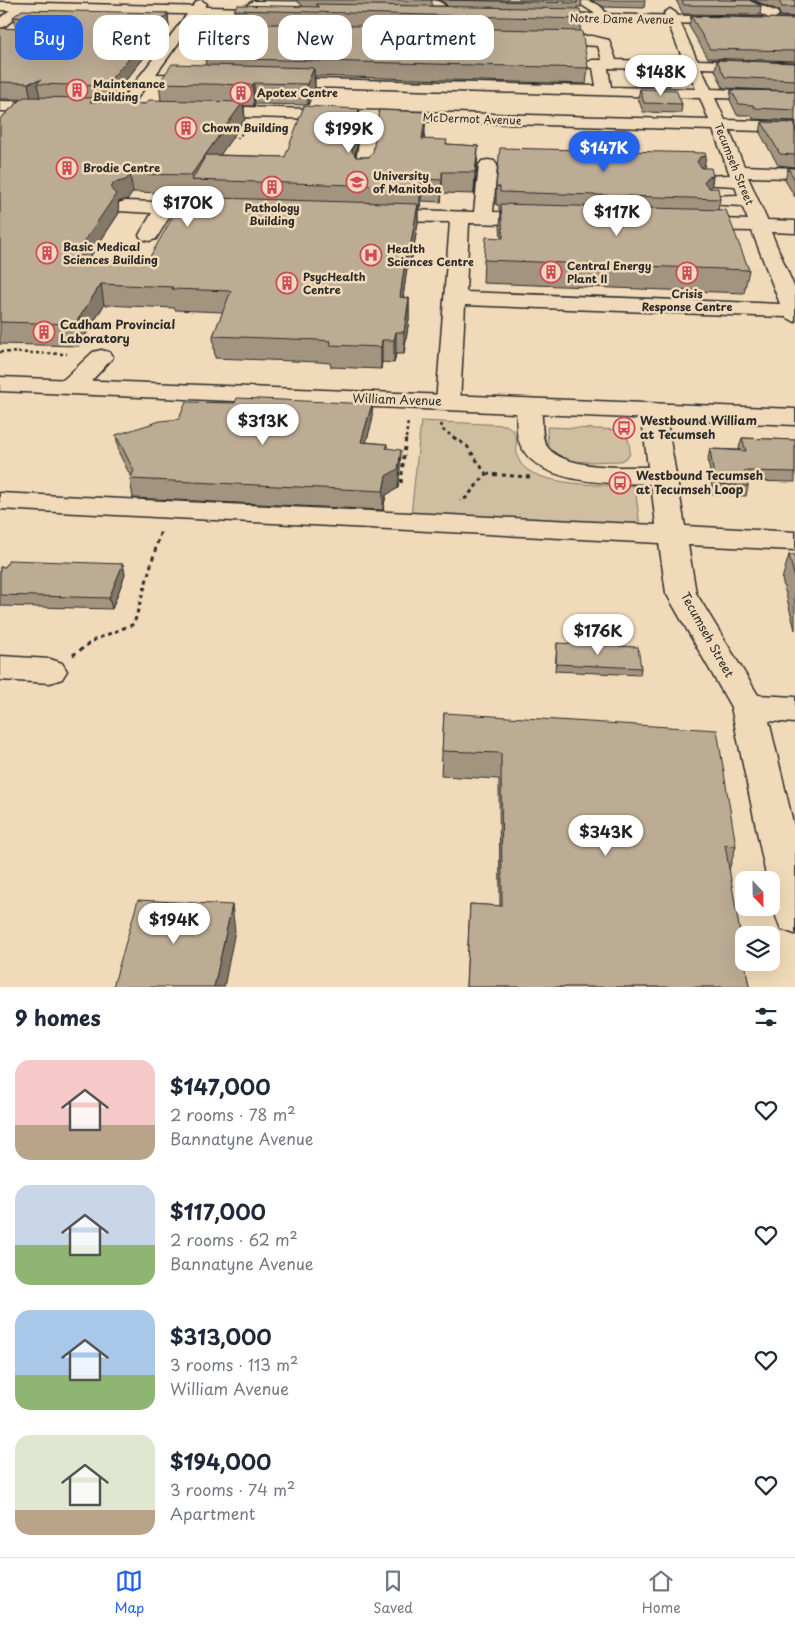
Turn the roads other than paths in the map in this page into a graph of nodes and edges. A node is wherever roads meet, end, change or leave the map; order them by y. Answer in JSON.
{"nodes":[{"id":1,"x":39,"y":0,"type":"edge"},
{"id":2,"x":580,"y":0,"type":"edge"},
{"id":3,"x":739,"y":0,"type":"edge"},
{"id":4,"x":19,"y":3,"type":"edge"},
{"id":5,"x":279,"y":3,"type":"edge"},
{"id":6,"x":0,"y":6,"type":"edge"},
{"id":7,"x":205,"y":7,"type":"junction"},
{"id":8,"x":532,"y":14,"type":"edge"},
{"id":9,"x":200,"y":15,"type":"edge"},
{"id":10,"x":200,"y":15,"type":"edge"},
{"id":11,"x":601,"y":15,"type":"junction"},
{"id":12,"x":671,"y":16,"type":"junction"},
{"id":13,"x":772,"y":16,"type":"junction"},
{"id":14,"x":795,"y":16,"type":"edge"},
{"id":15,"x":795,"y":22,"type":"edge"},
{"id":16,"x":0,"y":24,"type":"edge"},
{"id":17,"x":276,"y":31,"type":"edge"},
{"id":18,"x":268,"y":32,"type":"edge"},
{"id":19,"x":534,"y":38,"type":"edge"},
{"id":20,"x":179,"y":49,"type":"edge"},
{"id":21,"x":582,"y":58,"type":"edge"},
{"id":22,"x":607,"y":59,"type":"junction"},
{"id":23,"x":188,"y":60,"type":"edge"},
{"id":24,"x":689,"y":60,"type":"junction"},
{"id":25,"x":192,"y":65,"type":"edge"},
{"id":26,"x":795,"y":67,"type":"edge"},
{"id":27,"x":153,"y":78,"type":"junction"},
{"id":28,"x":211,"y":80,"type":"edge"},
{"id":29,"x":268,"y":81,"type":"edge"},
{"id":30,"x":604,"y":91,"type":"junction"},
{"id":31,"x":704,"y":94,"type":"junction"},
{"id":32,"x":795,"y":96,"type":"edge"},
{"id":33,"x":66,"y":108,"type":"edge"},
{"id":34,"x":104,"y":108,"type":"edge"},
{"id":35,"x":4,"y":110,"type":"edge"},
{"id":36,"x":194,"y":111,"type":"edge"},
{"id":37,"x":372,"y":116,"type":"junction"},
{"id":38,"x":464,"y":118,"type":"junction"},
{"id":39,"x":719,"y":125,"type":"junction"},
{"id":40,"x":795,"y":127,"type":"edge"},
{"id":41,"x":471,"y":135,"type":"dead end"},
{"id":42,"x":713,"y":159,"type":"dead end"},
{"id":43,"x":729,"y":160,"type":"junction"},
{"id":44,"x":488,"y":164,"type":"dead end"},
{"id":45,"x":363,"y":172,"type":"edge"},
{"id":46,"x":795,"y":173,"type":"edge"},
{"id":47,"x":705,"y":180,"type":"edge"},
{"id":48,"x":712,"y":200,"type":"edge"},
{"id":49,"x":748,"y":201,"type":"junction"},
{"id":50,"x":165,"y":208,"type":"junction"},
{"id":51,"x":232,"y":210,"type":"edge"},
{"id":52,"x":363,"y":214,"type":"edge"},
{"id":53,"x":460,"y":217,"type":"junction"},
{"id":54,"x":484,"y":218,"type":"junction"},
{"id":55,"x":562,"y":220,"type":"edge"},
{"id":56,"x":679,"y":224,"type":"edge"},
{"id":57,"x":131,"y":225,"type":"dead end"},
{"id":58,"x":758,"y":226,"type":"junction"},
{"id":59,"x":795,"y":227,"type":"edge"},
{"id":60,"x":149,"y":235,"type":"dead end"},
{"id":61,"x":456,"y":298,"type":"junction"},
{"id":62,"x":794,"y":313,"type":"edge"},
{"id":63,"x":101,"y":357,"type":"dead end"},
{"id":64,"x":0,"y":384,"type":"edge"},
{"id":65,"x":70,"y":387,"type":"junction"},
{"id":66,"x":528,"y":406,"type":"junction"},
{"id":67,"x":444,"y":411,"type":"junction"},
{"id":68,"x":653,"y":411,"type":"junction"},
{"id":69,"x":795,"y":417,"type":"edge"},
{"id":70,"x":663,"y":476,"type":"junction"},
{"id":71,"x":0,"y":501,"type":"edge"},
{"id":72,"x":673,"y":535,"type":"junction"},
{"id":73,"x":795,"y":541,"type":"edge"},
{"id":74,"x":0,"y":668,"type":"edge"},
{"id":75,"x":50,"y":671,"type":"road end"},
{"id":76,"x":748,"y":707,"type":"junction"},
{"id":77,"x":795,"y":710,"type":"edge"},
{"id":78,"x":795,"y":916,"type":"edge"}],
"edges":[{"from":1,"to":4,"type":"street"},
{"from":1,"to":7,"type":"street"},
{"from":2,"to":11,"type":"street"},
{"from":3,"to":13,"type":"street"},
{"from":4,"to":6,"type":"street"},
{"from":4,"to":7,"type":"street"},
{"from":4,"to":16,"type":"street"},
{"from":5,"to":7,"type":"street"},
{"from":5,"to":7,"type":"street"},
{"from":7,"to":9,"type":"street"},
{"from":7,"to":10,"type":"street"},
{"from":8,"to":11,"type":"street","name":"Notre Dame Avenue"},
{"from":11,"to":12,"type":"street","name":"Notre Dame Avenue"},
{"from":12,"to":13,"type":"street","name":"Notre Dame Avenue"},
{"from":12,"to":15,"type":"street","name":"Notre Dame Avenue"},
{"from":12,"to":24,"type":"street","name":"Tecumseh Street"},
{"from":13,"to":14,"type":"street","name":"Notre Dame Avenue"},
{"from":17,"to":18,"type":"street"},
{"from":19,"to":22,"type":"street"},
{"from":20,"to":27,"type":"street"},
{"from":21,"to":22,"type":"street"},
{"from":22,"to":24,"type":"street"},
{"from":22,"to":30,"type":"street"},
{"from":23,"to":25,"type":"street"},
{"from":24,"to":26,"type":"street"},
{"from":24,"to":31,"type":"street","name":"Tecumseh Street"},
{"from":27,"to":28,"type":"street"},
{"from":27,"to":34,"type":"street"},
{"from":29,"to":30,"type":"street"},
{"from":30,"to":31,"type":"street"},
{"from":31,"to":32,"type":"street"},
{"from":31,"to":39,"type":"street","name":"Tecumseh Street"},
{"from":33,"to":35,"type":"street"},
{"from":36,"to":37,"type":"street","name":"McDermot Avenue"},
{"from":37,"to":38,"type":"street","name":"McDermot Avenue"},
{"from":37,"to":45,"type":"street"},
{"from":38,"to":39,"type":"street","name":"McDermot Avenue"},
{"from":38,"to":41,"type":"street"},
{"from":39,"to":40,"type":"street","name":"McDermot Avenue"},
{"from":39,"to":43,"type":"street","name":"Tecumseh Street"},
{"from":42,"to":43,"type":"street"},
{"from":43,"to":46,"type":"street"},
{"from":43,"to":47,"type":"street"},
{"from":43,"to":49,"type":"street","name":"Tecumseh Street"},
{"from":44,"to":54,"type":"street"},
{"from":48,"to":49,"type":"street"},
{"from":49,"to":58,"type":"street","name":"Tecumseh Street"},
{"from":50,"to":51,"type":"street"},
{"from":50,"to":57,"type":"street"},
{"from":50,"to":60,"type":"street"},
{"from":52,"to":53,"type":"street"},
{"from":53,"to":54,"type":"street"},
{"from":53,"to":61,"type":"street"},
{"from":54,"to":55,"type":"street"},
{"from":56,"to":58,"type":"street"},
{"from":58,"to":59,"type":"street"},
{"from":58,"to":62,"type":"street","name":"Tecumseh Street"},
{"from":61,"to":62,"type":"street"},
{"from":61,"to":67,"type":"street"},
{"from":63,"to":65,"type":"street"},
{"from":64,"to":65,"type":"street","name":"William Avenue"},
{"from":65,"to":67,"type":"street","name":"William Avenue"},
{"from":66,"to":67,"type":"street","name":"William Avenue"},
{"from":66,"to":68,"type":"street","name":"William Avenue"},
{"from":66,"to":70,"type":"street"},
{"from":68,"to":69,"type":"street","name":"William Avenue"},
{"from":68,"to":70,"type":"street","name":"Tecumseh Street"},
{"from":70,"to":72,"type":"street","name":"Tecumseh Street"},
{"from":71,"to":72,"type":"street"},
{"from":72,"to":73,"type":"street"},
{"from":72,"to":76,"type":"street","name":"Tecumseh Street"},
{"from":74,"to":75,"type":"street"},
{"from":76,"to":77,"type":"street"},
{"from":76,"to":78,"type":"street","name":"Tecumseh Street"}]}
